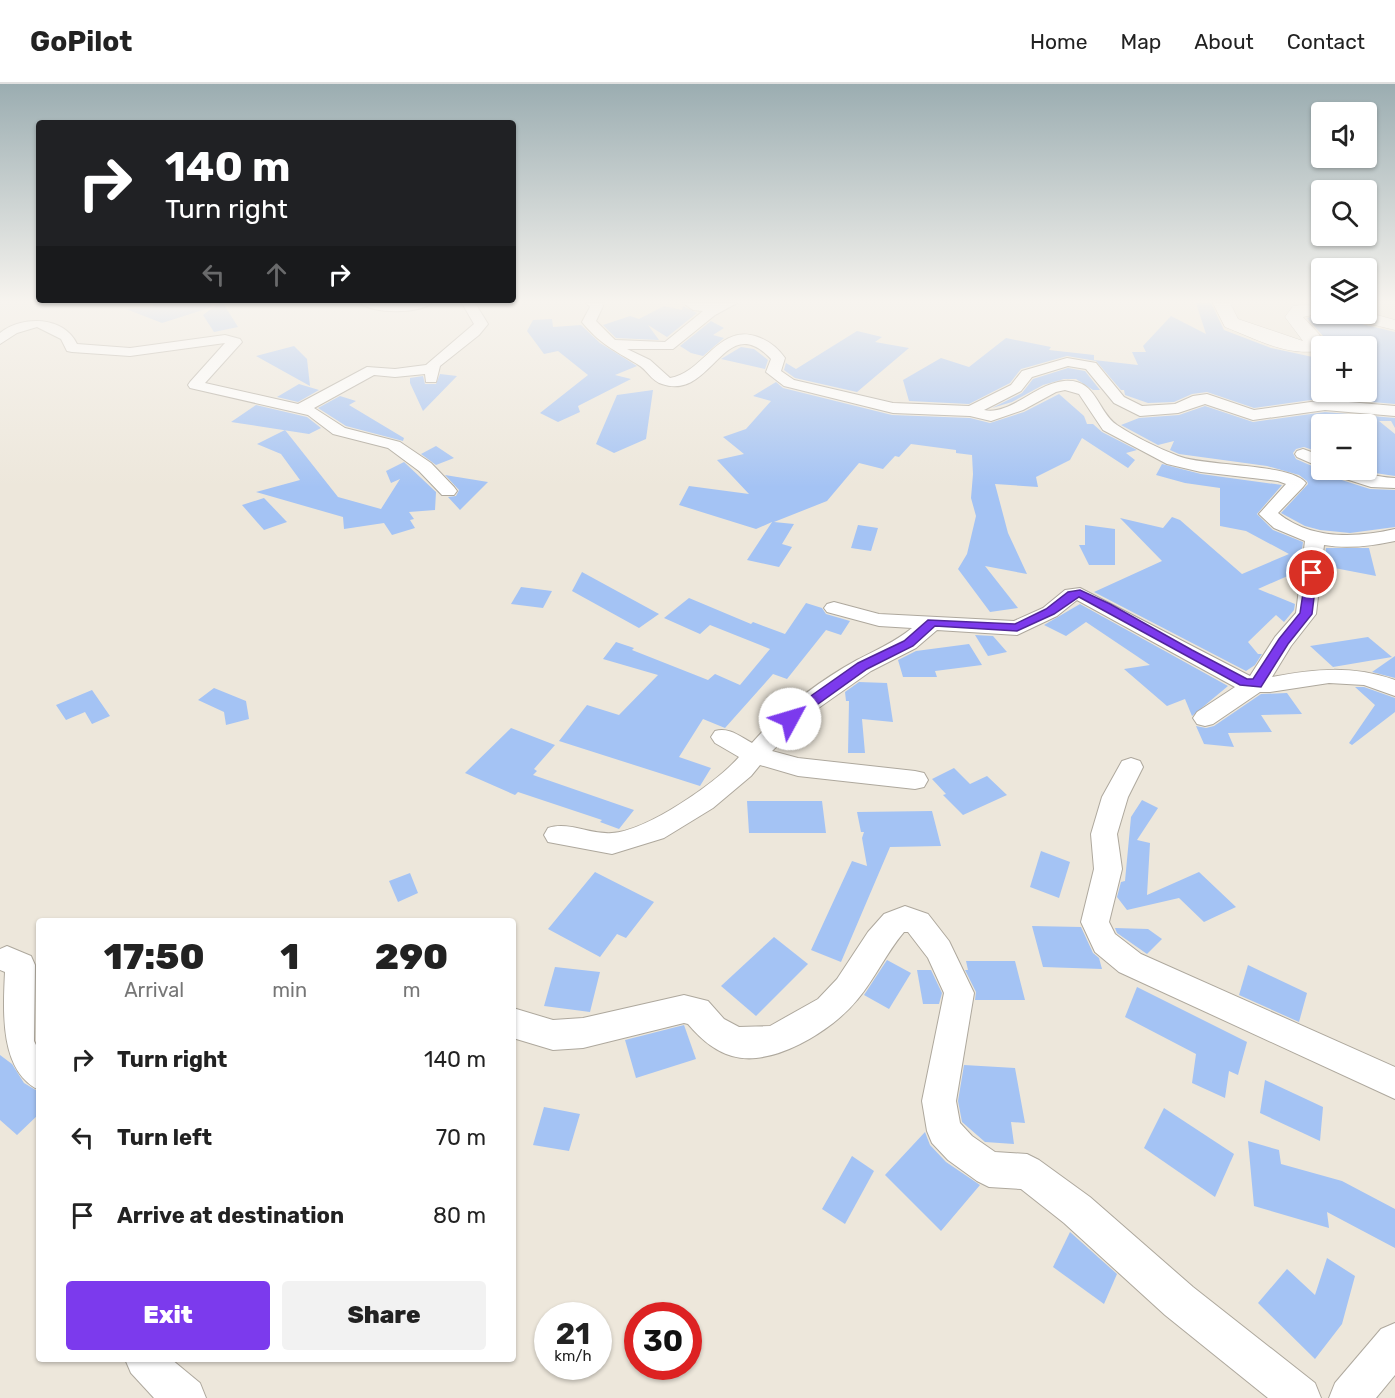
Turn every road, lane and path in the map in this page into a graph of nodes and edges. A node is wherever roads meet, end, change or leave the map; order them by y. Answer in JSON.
{"nodes":[{"id":1,"x":212,"y":364,"type":"edge"},
{"id":2,"x":437,"y":364,"type":"edge"},
{"id":3,"x":648,"y":364,"type":"edge"},
{"id":4,"x":705,"y":364,"type":"edge"},
{"id":5,"x":776,"y":364,"type":"edge"},
{"id":6,"x":1059,"y":364,"type":"edge"},
{"id":7,"x":1081,"y":364,"type":"edge"},
{"id":8,"x":300,"y":409,"type":"junction"},
{"id":9,"x":970,"y":411,"type":"junction"},
{"id":10,"x":1395,"y":411,"type":"edge"},
{"id":11,"x":1304,"y":454,"type":"dead end"},
{"id":12,"x":1311,"y":458,"type":"edge"},
{"id":13,"x":1365,"y":480,"type":"edge"},
{"id":14,"x":1395,"y":483,"type":"edge"},
{"id":15,"x":448,"y":491,"type":"dead end"},
{"id":16,"x":1395,"y":534,"type":"edge"},
{"id":17,"x":1315,"y":539,"type":"junction"},
{"id":18,"x":834,"y":608,"type":"dead end"},
{"id":19,"x":933,"y":622,"type":"junction"},
{"id":20,"x":1256,"y":684,"type":"junction"},
{"id":21,"x":1395,"y":688,"type":"edge"},
{"id":22,"x":1206,"y":718,"type":"dead end"},
{"id":23,"x":723,"y":737,"type":"dead end"},
{"id":24,"x":754,"y":755,"type":"junction"},
{"id":25,"x":1131,"y":767,"type":"dead end"},
{"id":26,"x":915,"y":780,"type":"dead end"},
{"id":27,"x":557,"y":835,"type":"dead end"},
{"id":28,"x":7,"y":959,"type":"dead end"},
{"id":29,"x":516,"y":1024,"type":"edge"},
{"id":30,"x":36,"y":1072,"type":"edge"},
{"id":31,"x":1395,"y":1083,"type":"edge"},
{"id":32,"x":1395,"y":1343,"type":"edge"},
{"id":33,"x":147,"y":1362,"type":"edge"},
{"id":34,"x":185,"y":1398,"type":"edge"},
{"id":35,"x":1300,"y":1398,"type":"edge"},
{"id":36,"x":1350,"y":1398,"type":"edge"}],
"edges":[{"from":1,"to":8,"type":"street"},
{"from":2,"to":8,"type":"street"},
{"from":3,"to":4,"type":"street"},
{"from":5,"to":9,"type":"street"},
{"from":6,"to":9,"type":"street"},
{"from":7,"to":10,"type":"street"},
{"from":8,"to":15,"type":"street"},
{"from":9,"to":17,"type":"street"},
{"from":11,"to":12,"type":"street"},
{"from":13,"to":14,"type":"street"},
{"from":16,"to":17,"type":"street"},
{"from":17,"to":20,"type":"street"},
{"from":18,"to":19,"type":"street"},
{"from":19,"to":20,"type":"street"},
{"from":19,"to":24,"type":"street"},
{"from":20,"to":21,"type":"street"},
{"from":20,"to":22,"type":"street"},
{"from":23,"to":24,"type":"street"},
{"from":24,"to":26,"type":"street"},
{"from":24,"to":27,"type":"street"},
{"from":25,"to":31,"type":"street"},
{"from":28,"to":30,"type":"street"},
{"from":29,"to":35,"type":"street"},
{"from":32,"to":36,"type":"street"},
{"from":33,"to":34,"type":"street"}]}
